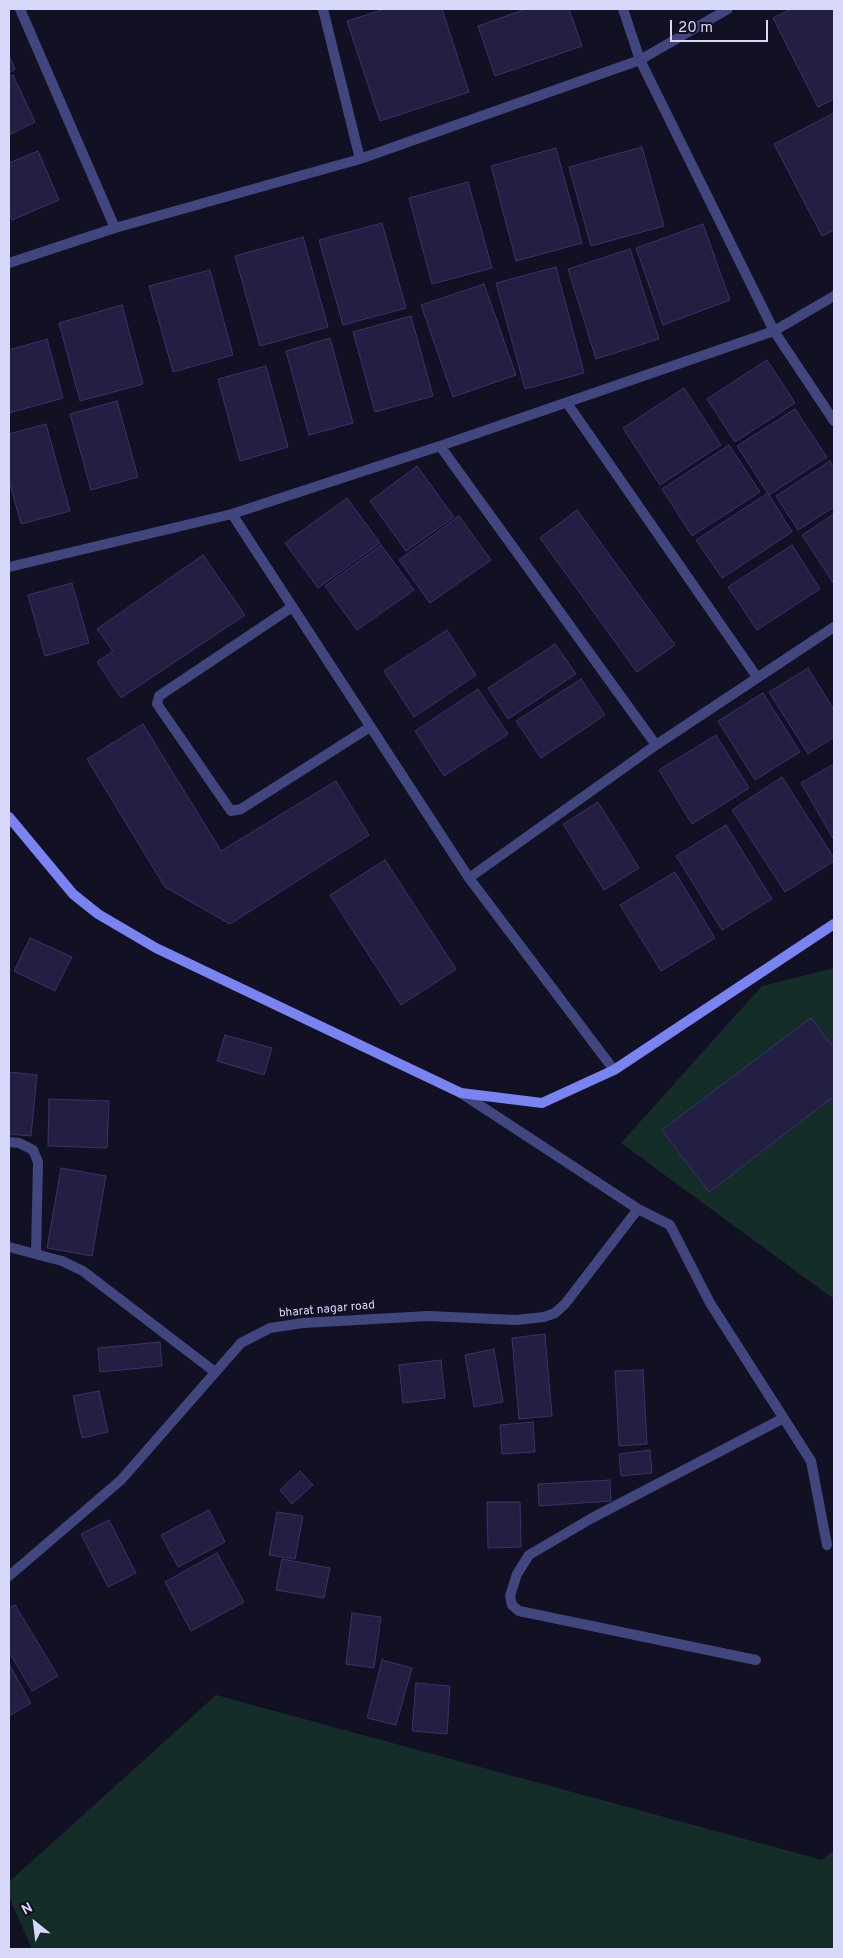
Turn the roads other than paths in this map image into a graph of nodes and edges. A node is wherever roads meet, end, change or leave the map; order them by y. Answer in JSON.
{"nodes":[{"id":1,"x":20,"y":9,"type":"edge"},
{"id":2,"x":323,"y":9,"type":"edge"},
{"id":3,"x":623,"y":9,"type":"edge"},
{"id":4,"x":728,"y":9,"type":"edge"},
{"id":5,"x":640,"y":60,"type":"junction"},
{"id":6,"x":360,"y":159,"type":"junction"},
{"id":7,"x":115,"y":228,"type":"junction"},
{"id":8,"x":9,"y":263,"type":"edge"},
{"id":9,"x":834,"y":296,"type":"edge"},
{"id":10,"x":774,"y":331,"type":"junction"},
{"id":11,"x":567,"y":403,"type":"junction"},
{"id":12,"x":834,"y":421,"type":"edge"},
{"id":13,"x":440,"y":446,"type":"junction"},
{"id":14,"x":232,"y":514,"type":"junction"},
{"id":15,"x":9,"y":567,"type":"edge"},
{"id":16,"x":292,"y":607,"type":"junction"},
{"id":17,"x":834,"y":627,"type":"edge"},
{"id":18,"x":757,"y":677,"type":"junction"},
{"id":19,"x":370,"y":727,"type":"junction"},
{"id":20,"x":656,"y":746,"type":"junction"},
{"id":21,"x":9,"y":817,"type":"edge"},
{"id":22,"x":468,"y":878,"type":"junction"},
{"id":23,"x":834,"y":924,"type":"edge"},
{"id":24,"x":614,"y":1070,"type":"junction"},
{"id":25,"x":461,"y":1093,"type":"junction"},
{"id":26,"x":9,"y":1142,"type":"edge"},
{"id":27,"x":638,"y":1209,"type":"junction"},
{"id":28,"x":9,"y":1247,"type":"edge"},
{"id":29,"x":36,"y":1254,"type":"junction"},
{"id":30,"x":215,"y":1372,"type":"junction"},
{"id":31,"x":782,"y":1419,"type":"junction"},
{"id":32,"x":826,"y":1545,"type":"dead end"},
{"id":33,"x":9,"y":1576,"type":"edge"},
{"id":34,"x":756,"y":1660,"type":"dead end"}],
"edges":[{"from":1,"to":7,"type":"street"},
{"from":2,"to":6,"type":"street"},
{"from":3,"to":5,"type":"street"},
{"from":4,"to":5,"type":"street"},
{"from":5,"to":6,"type":"street"},
{"from":5,"to":10,"type":"street"},
{"from":6,"to":7,"type":"street"},
{"from":7,"to":8,"type":"street"},
{"from":9,"to":10,"type":"street"},
{"from":10,"to":11,"type":"street"},
{"from":10,"to":12,"type":"street"},
{"from":11,"to":13,"type":"street"},
{"from":11,"to":18,"type":"street"},
{"from":13,"to":14,"type":"street"},
{"from":13,"to":20,"type":"street"},
{"from":14,"to":15,"type":"street"},
{"from":14,"to":16,"type":"street"},
{"from":16,"to":19,"type":"street"},
{"from":16,"to":19,"type":"street"},
{"from":17,"to":18,"type":"street"},
{"from":18,"to":20,"type":"street"},
{"from":19,"to":22,"type":"street"},
{"from":20,"to":22,"type":"street"},
{"from":21,"to":25,"type":"street"},
{"from":22,"to":24,"type":"street"},
{"from":23,"to":24,"type":"street"},
{"from":24,"to":25,"type":"street"},
{"from":25,"to":27,"type":"street"},
{"from":26,"to":29,"type":"street"},
{"from":27,"to":30,"type":"street","name":"bharat nagar road"},
{"from":27,"to":31,"type":"street"},
{"from":28,"to":29,"type":"street"},
{"from":29,"to":30,"type":"street"},
{"from":30,"to":33,"type":"street","name":"bharat nagar road"},
{"from":31,"to":32,"type":"street"},
{"from":31,"to":34,"type":"street"}]}
